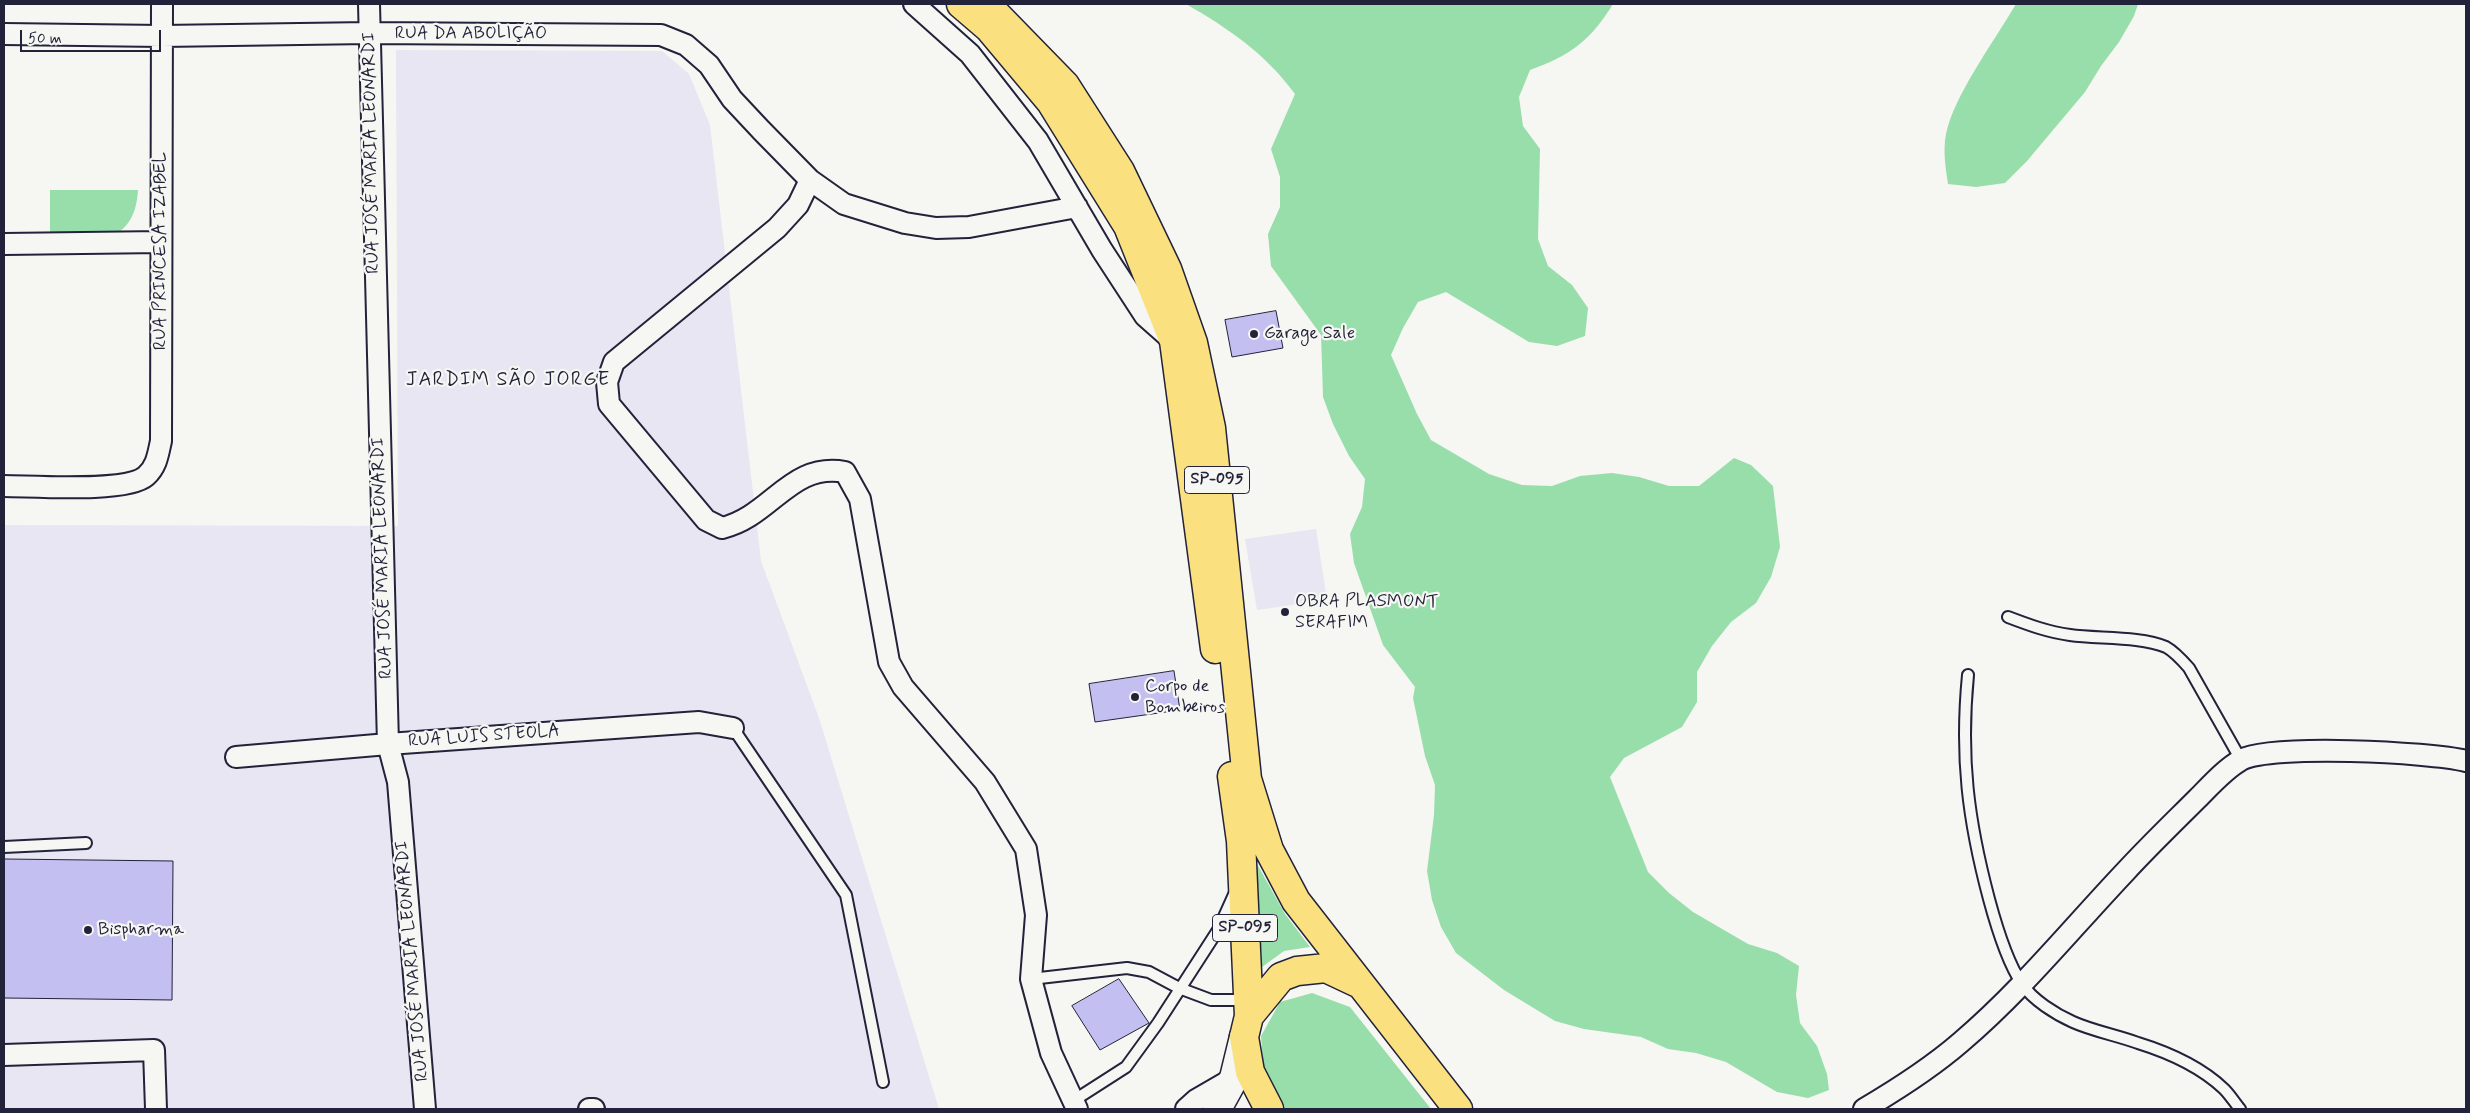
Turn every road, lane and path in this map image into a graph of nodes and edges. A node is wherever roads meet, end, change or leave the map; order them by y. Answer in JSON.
{"nodes":[{"id":1,"x":162,"y":4,"type":"edge"},
{"id":2,"x":369,"y":4,"type":"edge"},
{"id":3,"x":914,"y":4,"type":"edge"},
{"id":4,"x":961,"y":4,"type":"edge"},
{"id":5,"x":986,"y":4,"type":"edge"},
{"id":6,"x":369,"y":33,"type":"junction"},
{"id":7,"x":4,"y":34,"type":"edge"},
{"id":8,"x":162,"y":36,"type":"junction"},
{"id":9,"x":810,"y":180,"type":"junction"},
{"id":10,"x":1076,"y":207,"type":"junction"},
{"id":11,"x":161,"y":242,"type":"junction"},
{"id":12,"x":4,"y":244,"type":"edge"},
{"id":13,"x":1174,"y":341,"type":"junction"},
{"id":14,"x":4,"y":486,"type":"edge"},
{"id":15,"x":2008,"y":617,"type":"dead end"},
{"id":16,"x":1968,"y":675,"type":"dead end"},
{"id":17,"x":733,"y":728,"type":"joint"},
{"id":18,"x":388,"y":744,"type":"junction"},
{"id":19,"x":236,"y":757,"type":"dead end"},
{"id":20,"x":2241,"y":760,"type":"junction"},
{"id":21,"x":2466,"y":761,"type":"edge"},
{"id":22,"x":86,"y":843,"type":"dead end"},
{"id":23,"x":4,"y":847,"type":"edge"},
{"id":24,"x":1243,"y":874,"type":"junction"},
{"id":25,"x":1031,"y":979,"type":"junction"},
{"id":26,"x":2022,"y":984,"type":"junction"},
{"id":27,"x":1365,"y":987,"type":"junction"},
{"id":28,"x":1179,"y":988,"type":"junction"},
{"id":29,"x":1247,"y":1018,"type":"junction"},
{"id":30,"x":4,"y":1055,"type":"edge"},
{"id":31,"x":1234,"y":1078,"type":"junction"},
{"id":32,"x":883,"y":1082,"type":"dead end"},
{"id":33,"x":1075,"y":1105,"type":"edge"},
{"id":34,"x":156,"y":1109,"type":"edge"},
{"id":35,"x":425,"y":1109,"type":"edge"},
{"id":36,"x":589,"y":1109,"type":"edge"},
{"id":37,"x":594,"y":1109,"type":"edge"},
{"id":38,"x":1186,"y":1109,"type":"edge"},
{"id":39,"x":1217,"y":1109,"type":"edge"},
{"id":40,"x":1269,"y":1109,"type":"edge"},
{"id":41,"x":1458,"y":1109,"type":"edge"},
{"id":42,"x":1864,"y":1109,"type":"edge"},
{"id":43,"x":2240,"y":1109,"type":"edge"}],
"edges":[{"from":1,"to":8,"type":"street","name":"RUA PRINCESA IZABEL"},
{"from":2,"to":6,"type":"street","name":"RUA JOSÉ MARIA LEONARDI"},
{"from":3,"to":10,"type":"street"},
{"from":4,"to":13,"type":"main road","number":"SP-095"},
{"from":5,"to":27,"type":"main road","number":"SP-095"},
{"from":6,"to":8,"type":"street","name":"RUA DA ABOLIÇÃO"},
{"from":6,"to":9,"type":"street","name":"RUA DA ABOLIÇÃO"},
{"from":6,"to":18,"type":"street","name":"RUA JOSÉ MARIA LEONARDI"},
{"from":7,"to":8,"type":"street","name":"RUA DA ABOLIÇÃO"},
{"from":8,"to":11,"type":"street","name":"RUA PRINCESA IZABEL"},
{"from":9,"to":10,"type":"street"},
{"from":9,"to":25,"type":"street"},
{"from":10,"to":13,"type":"street"},
{"from":11,"to":12,"type":"street"},
{"from":11,"to":14,"type":"street","name":"RUA PRINCESA IZABEL"},
{"from":13,"to":24,"type":"main road","number":"SP-095"},
{"from":15,"to":20,"type":"lane"},
{"from":16,"to":26,"type":"lane"},
{"from":17,"to":18,"type":"street","name":"RUA LUIS STEOLA"},
{"from":17,"to":32,"type":"lane"},
{"from":18,"to":19,"type":"street","name":"RUA LUIS STEOLA"},
{"from":18,"to":35,"type":"street","name":"RUA JOSÉ MARIA LEONARDI"},
{"from":20,"to":21,"type":"street"},
{"from":20,"to":26,"type":"street"},
{"from":22,"to":23,"type":"lane"},
{"from":24,"to":28,"type":"lane"},
{"from":24,"to":29,"type":"main road","number":"SP-095"},
{"from":25,"to":28,"type":"lane"},
{"from":25,"to":33,"type":"street"},
{"from":26,"to":42,"type":"street"},
{"from":26,"to":43,"type":"lane"},
{"from":27,"to":29,"type":"main road"},
{"from":27,"to":41,"type":"main road","number":"SP-095"},
{"from":28,"to":29,"type":"lane"},
{"from":28,"to":33,"type":"lane"},
{"from":29,"to":31,"type":"main road"},
{"from":29,"to":40,"type":"main road","number":"SP-095"},
{"from":30,"to":34,"type":"street"},
{"from":31,"to":38,"type":"street"},
{"from":31,"to":39,"type":"main road"},
{"from":36,"to":37,"type":"street"}]}
